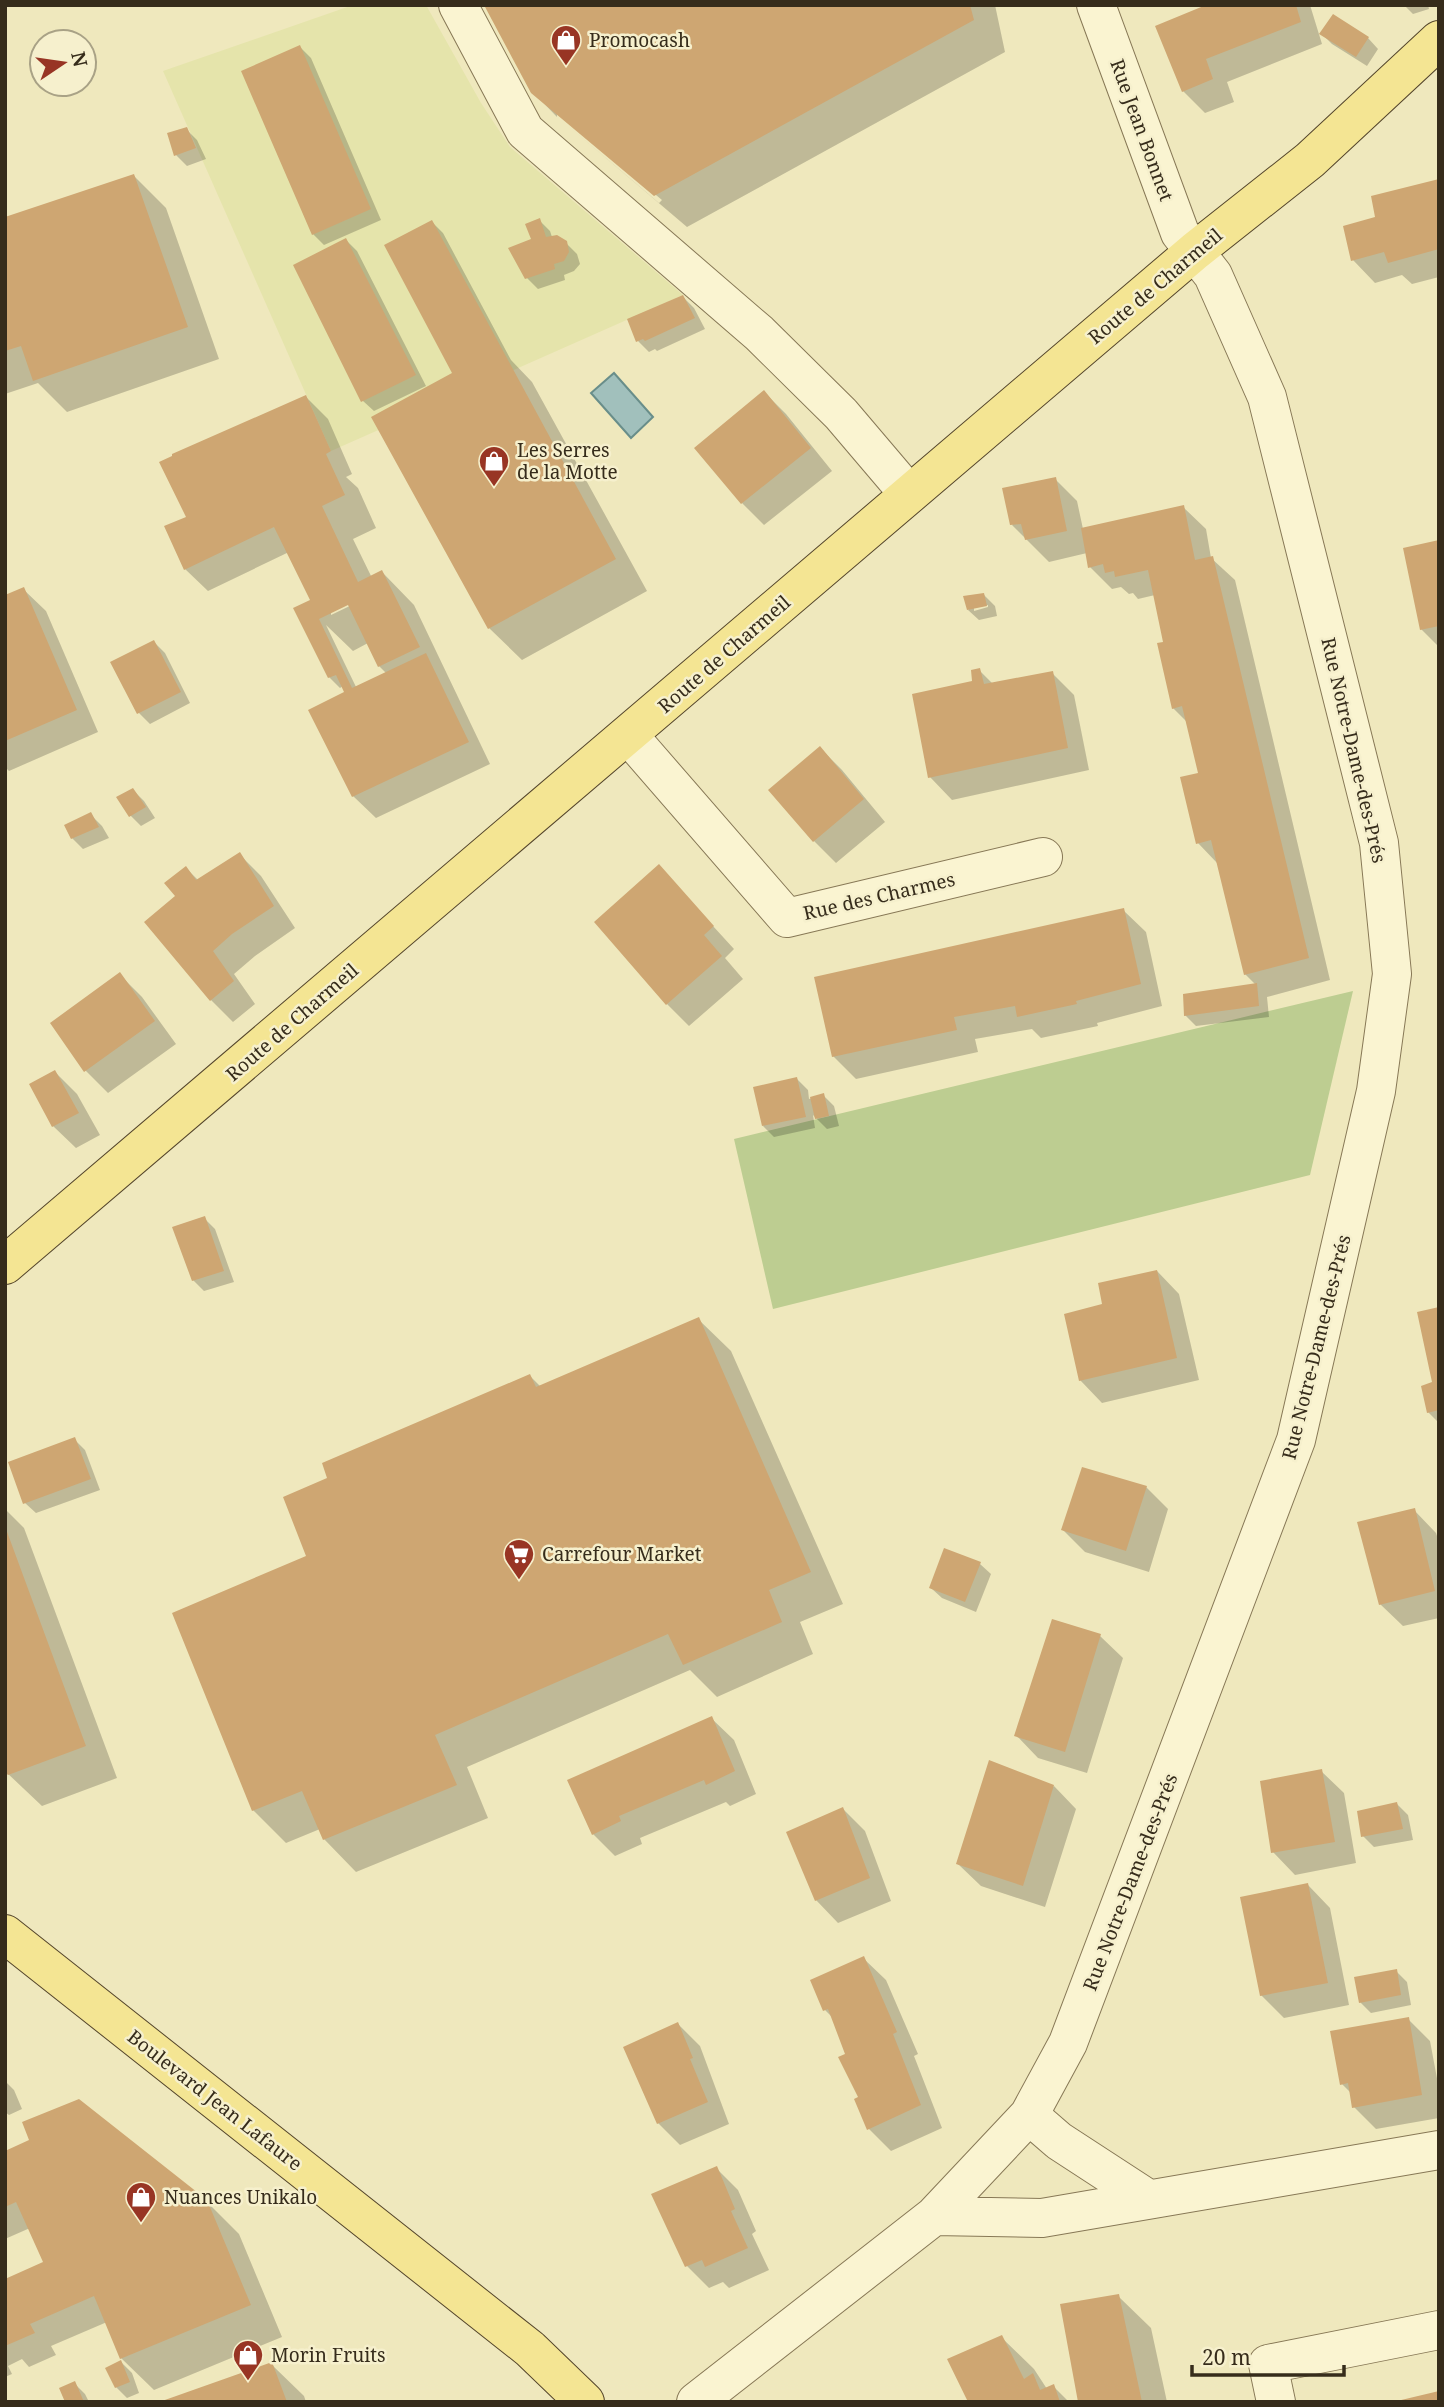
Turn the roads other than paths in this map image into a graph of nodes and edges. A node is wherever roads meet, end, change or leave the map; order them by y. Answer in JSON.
{"nodes":[{"id":1,"x":458,"y":5,"type":"edge"},
{"id":2,"x":1096,"y":5,"type":"edge"},
{"id":3,"x":1439,"y":40,"type":"edge"},
{"id":4,"x":1195,"y":251,"type":"junction"},
{"id":5,"x":909,"y":494,"type":"junction"},
{"id":6,"x":629,"y":736,"type":"junction"},
{"id":7,"x":1043,"y":857,"type":"dead end"},
{"id":8,"x":5,"y":1265,"type":"edge"},
{"id":9,"x":5,"y":1934,"type":"edge"},
{"id":10,"x":1029,"y":2115,"type":"junction"},
{"id":11,"x":1439,"y":2150,"type":"edge"},
{"id":12,"x":1148,"y":2199,"type":"junction"},
{"id":13,"x":934,"y":2216,"type":"junction"},
{"id":14,"x":1439,"y":2330,"type":"edge"},
{"id":15,"x":585,"y":2402,"type":"edge"},
{"id":16,"x":696,"y":2402,"type":"edge"},
{"id":17,"x":1276,"y":2402,"type":"edge"}],
"edges":[{"from":1,"to":5,"type":"street"},
{"from":2,"to":4,"type":"street","name":"Rue Jean Bonnet"},
{"from":3,"to":4,"type":"main road","name":"Route de Charmeil"},
{"from":4,"to":5,"type":"main road","name":"Route de Charmeil"},
{"from":4,"to":10,"type":"street","name":"Rue Notre-Dame-des-Prés"},
{"from":5,"to":6,"type":"main road","name":"Route de Charmeil"},
{"from":6,"to":7,"type":"street","name":"Rue des Charmes"},
{"from":6,"to":8,"type":"main road","name":"Route de Charmeil"},
{"from":9,"to":15,"type":"main road","name":"Boulevard Jean Lafaure"},
{"from":10,"to":12,"type":"street"},
{"from":10,"to":13,"type":"street","name":"Rue Notre-Dame-des-Prés"},
{"from":11,"to":12,"type":"street"},
{"from":12,"to":13,"type":"street"},
{"from":13,"to":16,"type":"street","name":"Rue Notre-Dame-des-Prés"},
{"from":14,"to":17,"type":"street"}]}
